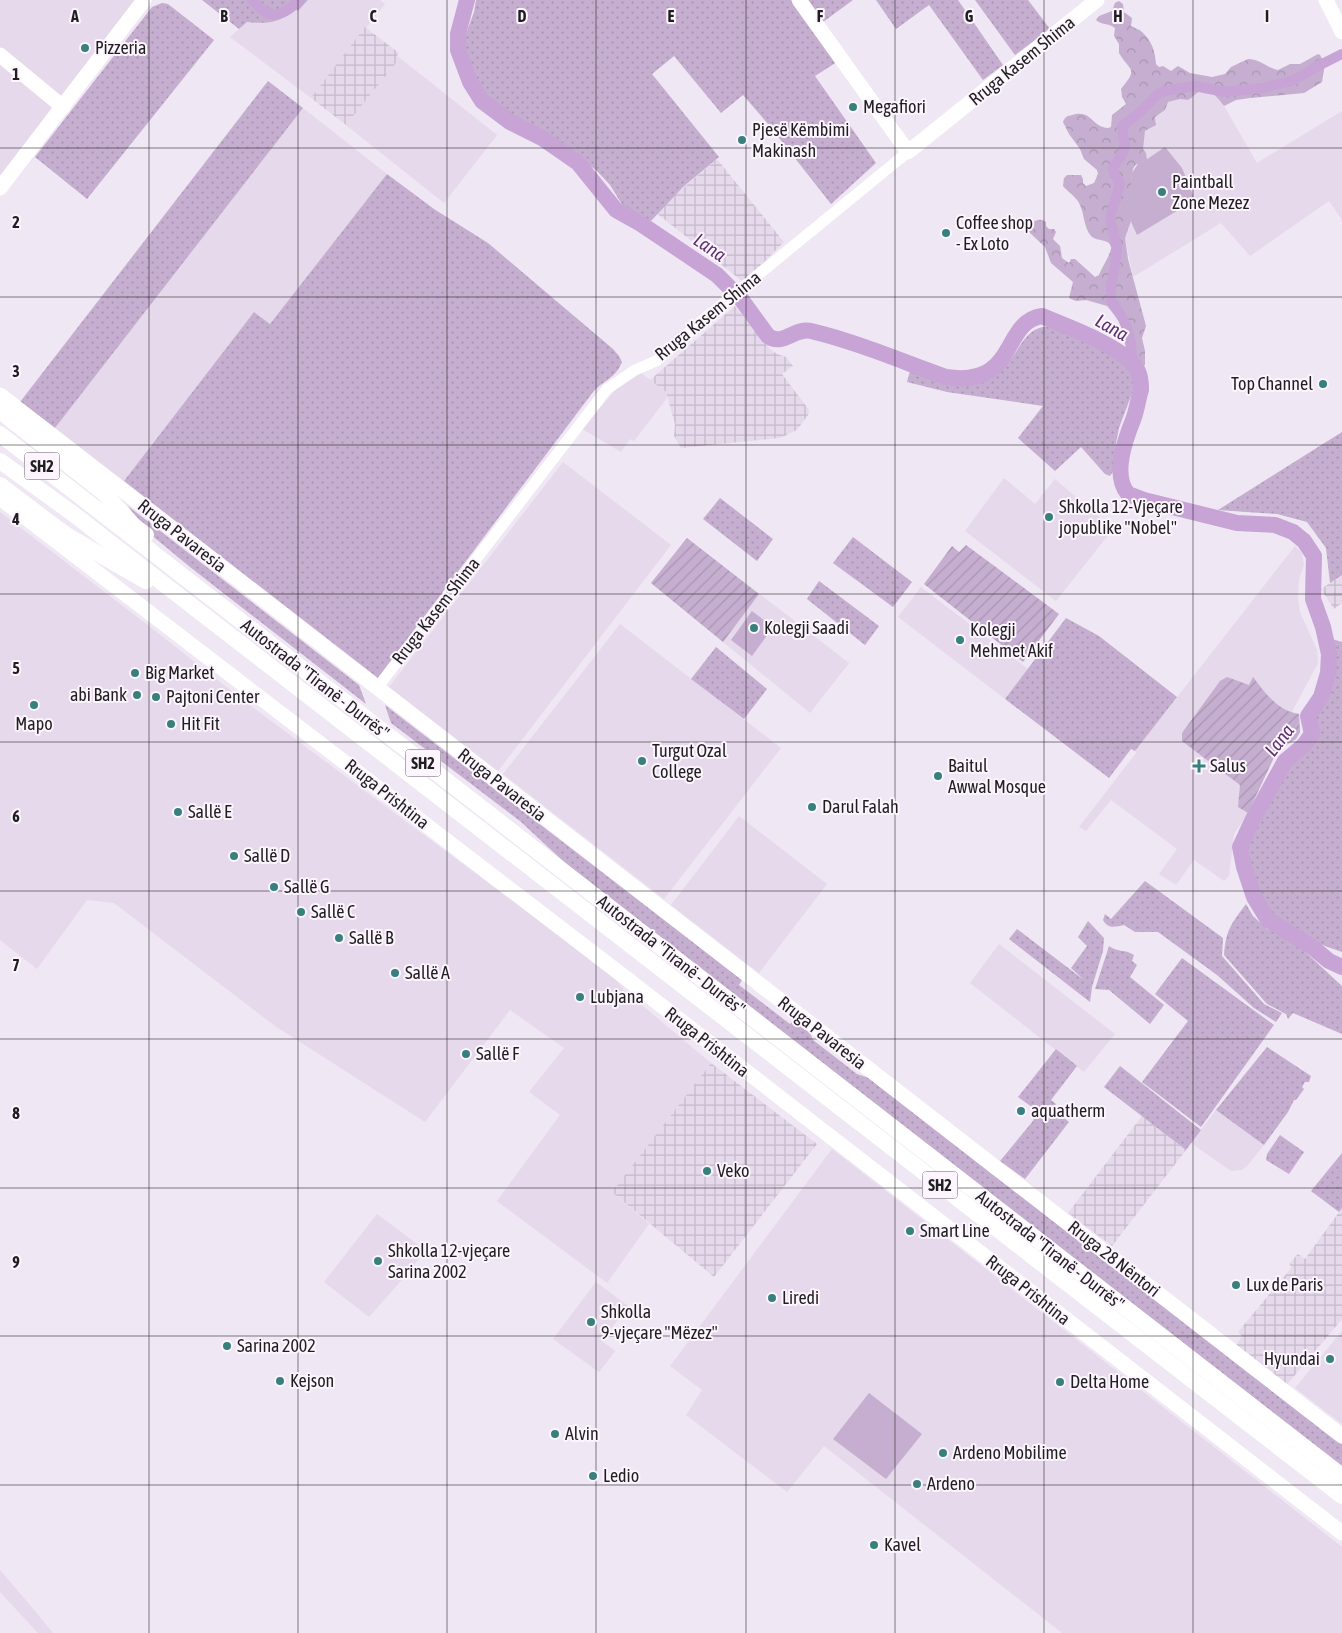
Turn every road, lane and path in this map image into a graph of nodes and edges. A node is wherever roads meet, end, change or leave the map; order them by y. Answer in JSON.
{"nodes":[{"id":1,"x":144,"y":0,"type":"edge"},
{"id":2,"x":799,"y":0,"type":"edge"},
{"id":3,"x":1097,"y":0,"type":"edge"},
{"id":4,"x":1326,"y":0,"type":"edge"},
{"id":5,"x":1342,"y":32,"type":"edge"},
{"id":6,"x":0,"y":55,"type":"edge"},
{"id":7,"x":63,"y":107,"type":"junction"},
{"id":8,"x":908,"y":152,"type":"junction"},
{"id":9,"x":0,"y":188,"type":"edge"},
{"id":10,"x":0,"y":395,"type":"edge"},
{"id":11,"x":0,"y":411,"type":"edge"},
{"id":12,"x":0,"y":434,"type":"edge"},
{"id":13,"x":0,"y":461,"type":"edge"},
{"id":14,"x":0,"y":485,"type":"edge"},
{"id":15,"x":0,"y":498,"type":"edge"},
{"id":16,"x":173,"y":593,"type":"junction"},
{"id":17,"x":259,"y":636,"type":"junction"},
{"id":18,"x":377,"y":688,"type":"junction"},
{"id":19,"x":886,"y":1082,"type":"joint"},
{"id":20,"x":1342,"y":1436,"type":"edge"},
{"id":21,"x":1342,"y":1476,"type":"edge"},
{"id":22,"x":1342,"y":1496,"type":"edge"},
{"id":23,"x":1342,"y":1533,"type":"edge"}],
"edges":[{"from":1,"to":7,"type":"main road"},
{"from":2,"to":8,"type":"main road"},
{"from":3,"to":8,"type":"main road","name":"Rruga Kasem Shima"},
{"from":4,"to":5,"type":"main road"},
{"from":6,"to":7,"type":"main road"},
{"from":7,"to":9,"type":"main road"},
{"from":8,"to":18,"type":"street","name":"Rruga Kasem Shima"},
{"from":10,"to":18,"type":"main road","name":"Rruga Pavaresia"},
{"from":11,"to":17,"type":"highway"},
{"from":12,"to":17,"type":"highway","name":"Autostrada \"Tiranë - Durrës\"","number":"SH2"},
{"from":13,"to":16,"type":"highway","name":"Autostrada \"Tiranë - Durrës\"","number":"SH2"},
{"from":14,"to":16,"type":"highway"},
{"from":15,"to":23,"type":"main road","name":"Rruga Prishtina"},
{"from":16,"to":22,"type":"highway","name":"Autostrada \"Tiranë - Durrës\"","number":"SH2"},
{"from":17,"to":21,"type":"highway","name":"Autostrada \"Tiranë - Durrës\"","number":"SH2"},
{"from":18,"to":19,"type":"main road","name":"Rruga Pavaresia"},
{"from":19,"to":20,"type":"main road","name":"Rruga 28 Nëntori"}]}
